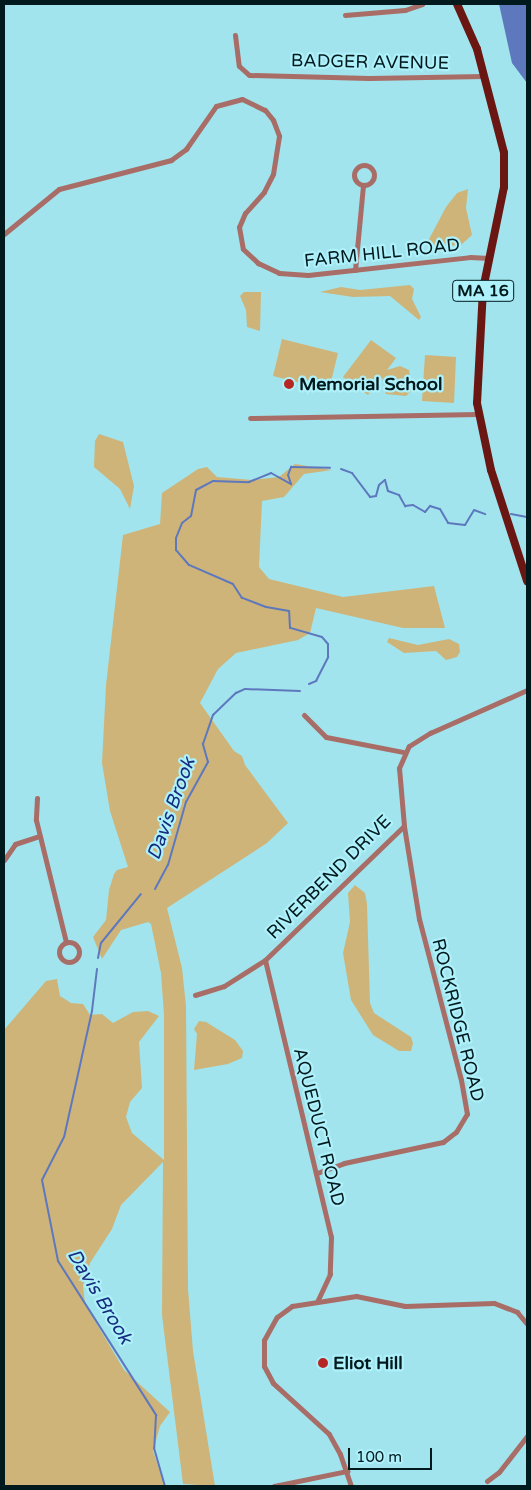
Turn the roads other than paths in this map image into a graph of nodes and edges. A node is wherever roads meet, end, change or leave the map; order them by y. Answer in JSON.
{"nodes":[{"id":1,"x":422,"y":4,"type":"edge"},
{"id":2,"x":457,"y":4,"type":"edge"},
{"id":3,"x":345,"y":15,"type":"dead end"},
{"id":4,"x":235,"y":35,"type":"dead end"},
{"id":5,"x":484,"y":76,"type":"junction"},
{"id":6,"x":362,"y":186,"type":"junction"},
{"id":7,"x":4,"y":234,"type":"edge"},
{"id":8,"x":489,"y":258,"type":"junction"},
{"id":9,"x":355,"y":270,"type":"junction"},
{"id":10,"x":478,"y":414,"type":"junction"},
{"id":11,"x":250,"y":418,"type":"dead end"},
{"id":12,"x":527,"y":582,"type":"edge"},
{"id":13,"x":527,"y":690,"type":"edge"},
{"id":14,"x":304,"y":715,"type":"dead end"},
{"id":15,"x":404,"y":752,"type":"junction"},
{"id":16,"x":36,"y":798,"type":"dead end"},
{"id":17,"x":404,"y":826,"type":"junction"},
{"id":18,"x":40,"y":836,"type":"junction"},
{"id":19,"x":4,"y":860,"type":"edge"},
{"id":20,"x":66,"y":942,"type":"junction"},
{"id":21,"x":265,"y":960,"type":"junction"},
{"id":22,"x":195,"y":995,"type":"dead end"},
{"id":23,"x":317,"y":1173,"type":"junction"},
{"id":24,"x":318,"y":1300,"type":"junction"},
{"id":25,"x":527,"y":1324,"type":"edge"},
{"id":26,"x":527,"y":1436,"type":"edge"},
{"id":27,"x":347,"y":1471,"type":"junction"},
{"id":28,"x":487,"y":1481,"type":"dead end"},
{"id":29,"x":274,"y":1486,"type":"edge"},
{"id":30,"x":351,"y":1486,"type":"edge"}],
"edges":[{"from":1,"to":3,"type":"street"},
{"from":2,"to":5,"type":"main road","number":"MA 16"},
{"from":4,"to":5,"type":"street","name":"BADGER AVENUE"},
{"from":5,"to":8,"type":"main road","number":"MA 16"},
{"from":6,"to":6,"type":"street"},
{"from":6,"to":9,"type":"street"},
{"from":7,"to":9,"type":"street","name":"FARM HILL ROAD"},
{"from":8,"to":9,"type":"street","name":"FARM HILL ROAD"},
{"from":8,"to":10,"type":"main road","number":"MA 16"},
{"from":10,"to":11,"type":"street"},
{"from":10,"to":12,"type":"main road","number":"MA 16"},
{"from":13,"to":15,"type":"street"},
{"from":14,"to":15,"type":"street"},
{"from":15,"to":17,"type":"street","name":"RIVERBEND DRIVE"},
{"from":16,"to":18,"type":"street"},
{"from":17,"to":21,"type":"street","name":"RIVERBEND DRIVE"},
{"from":17,"to":23,"type":"street","name":"ROCKRIDGE ROAD"},
{"from":18,"to":19,"type":"street"},
{"from":18,"to":20,"type":"street"},
{"from":20,"to":20,"type":"street"},
{"from":21,"to":22,"type":"street","name":"RIVERBEND DRIVE"},
{"from":21,"to":23,"type":"street","name":"AQUEDUCT ROAD"},
{"from":23,"to":24,"type":"street","name":"AQUEDUCT ROAD"},
{"from":24,"to":25,"type":"street"},
{"from":24,"to":27,"type":"street"},
{"from":26,"to":28,"type":"street"},
{"from":27,"to":29,"type":"street"},
{"from":27,"to":30,"type":"street"}]}
